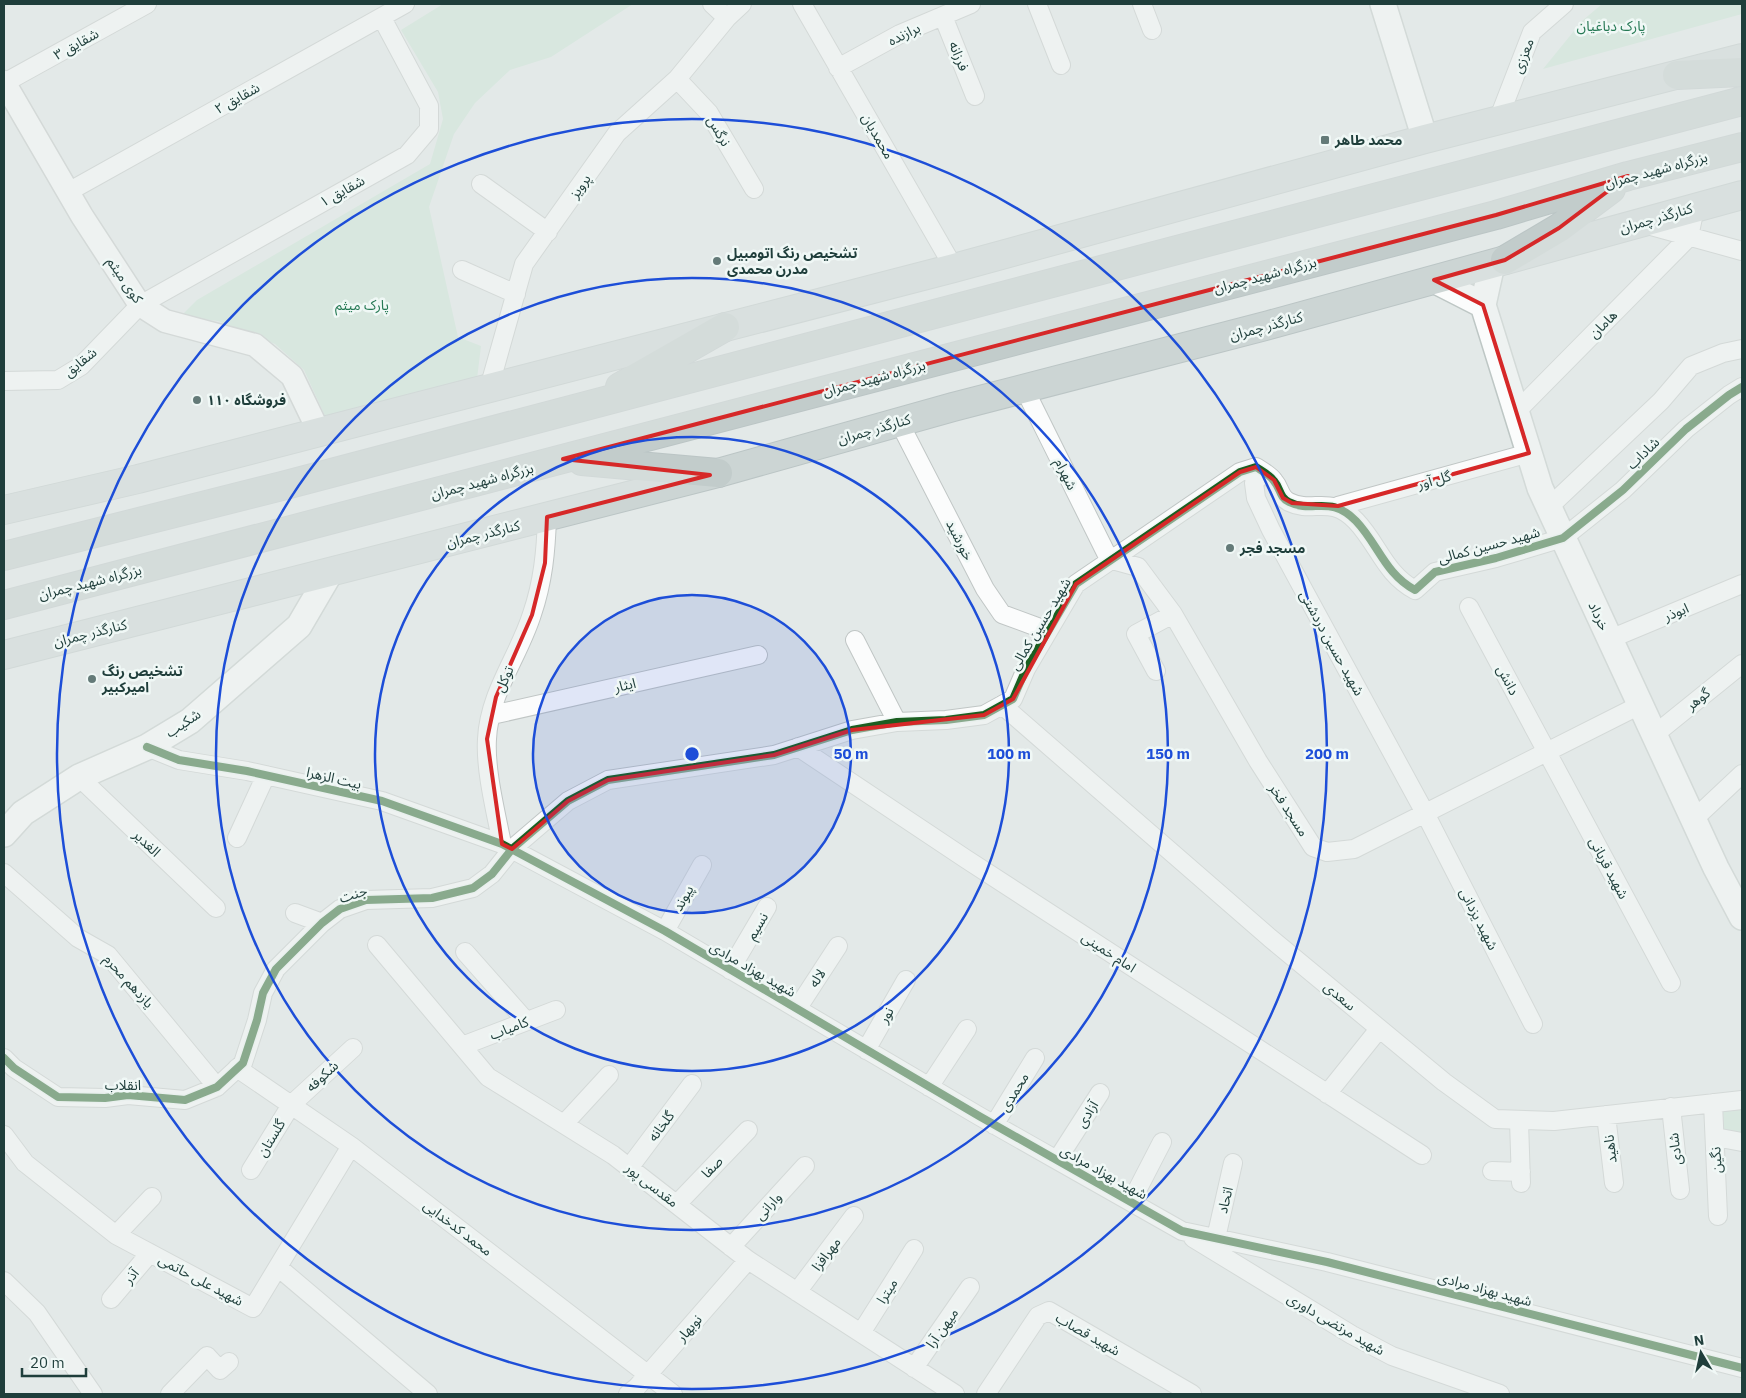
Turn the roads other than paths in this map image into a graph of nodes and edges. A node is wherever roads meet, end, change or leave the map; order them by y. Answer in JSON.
{"nodes":[{"id":1,"x":147,"y":4,"type":"edge"},
{"id":2,"x":405,"y":4,"type":"edge"},
{"id":3,"x":712,"y":4,"type":"edge"},
{"id":4,"x":742,"y":4,"type":"edge"},
{"id":5,"x":802,"y":4,"type":"edge"},
{"id":6,"x":972,"y":4,"type":"edge"},
{"id":7,"x":1036,"y":4,"type":"edge"},
{"id":8,"x":1142,"y":4,"type":"edge"},
{"id":9,"x":1383,"y":4,"type":"edge"},
{"id":10,"x":1564,"y":4,"type":"edge"},
{"id":11,"x":943,"y":16,"type":"junction"},
{"id":12,"x":382,"y":18,"type":"junction"},
{"id":13,"x":727,"y":18,"type":"junction"},
{"id":14,"x":1152,"y":30,"type":"dead end"},
{"id":15,"x":1742,"y":58,"type":"edge"},
{"id":16,"x":1061,"y":65,"type":"dead end"},
{"id":17,"x":838,"y":68,"type":"junction"},
{"id":18,"x":1742,"y":72,"type":"edge"},
{"id":19,"x":1677,"y":75,"type":"junction"},
{"id":20,"x":677,"y":78,"type":"junction"},
{"id":21,"x":4,"y":83,"type":"edge"},
{"id":22,"x":975,"y":96,"type":"dead end"},
{"id":23,"x":1742,"y":101,"type":"edge"},
{"id":24,"x":1498,"y":120,"type":"junction"},
{"id":25,"x":1424,"y":139,"type":"junction"},
{"id":26,"x":1742,"y":147,"type":"edge"},
{"id":27,"x":1628,"y":176,"type":"junction"},
{"id":28,"x":481,"y":184,"type":"dead end"},
{"id":29,"x":754,"y":189,"type":"dead end"},
{"id":30,"x":68,"y":192,"type":"junction"},
{"id":31,"x":1742,"y":195,"type":"edge"},
{"id":32,"x":1695,"y":208,"type":"junction"},
{"id":33,"x":1639,"y":223,"type":"junction"},
{"id":34,"x":548,"y":232,"type":"junction"},
{"id":35,"x":1689,"y":237,"type":"junction"},
{"id":36,"x":1742,"y":251,"type":"edge"},
{"id":37,"x":1498,"y":262,"type":"junction"},
{"id":38,"x":954,"y":268,"type":"junction"},
{"id":39,"x":462,"y":270,"type":"dead end"},
{"id":40,"x":1434,"y":280,"type":"junction"},
{"id":41,"x":516,"y":294,"type":"junction"},
{"id":42,"x":140,"y":305,"type":"junction"},
{"id":43,"x":1483,"y":305,"type":"junction"},
{"id":44,"x":725,"y":327,"type":"junction"},
{"id":45,"x":1742,"y":349,"type":"edge"},
{"id":46,"x":4,"y":380,"type":"edge"},
{"id":47,"x":1742,"y":387,"type":"edge"},
{"id":48,"x":489,"y":388,"type":"junction"},
{"id":49,"x":1024,"y":388,"type":"junction"},
{"id":50,"x":586,"y":405,"type":"junction"},
{"id":51,"x":1517,"y":411,"type":"junction"},
{"id":52,"x":899,"y":422,"type":"junction"},
{"id":53,"x":319,"y":432,"type":"junction"},
{"id":54,"x":1529,"y":453,"type":"junction"},
{"id":55,"x":563,"y":460,"type":"junction"},
{"id":56,"x":1263,"y":472,"type":"junction"},
{"id":57,"x":718,"y":473,"type":"junction"},
{"id":58,"x":1338,"y":506,"type":"junction"},
{"id":59,"x":1549,"y":507,"type":"junction"},
{"id":60,"x":4,"y":510,"type":"edge"},
{"id":61,"x":547,"y":517,"type":"junction"},
{"id":62,"x":1563,"y":538,"type":"junction"},
{"id":63,"x":4,"y":556,"type":"edge"},
{"id":64,"x":1109,"y":559,"type":"junction"},
{"id":65,"x":330,"y":573,"type":"junction"},
{"id":66,"x":1742,"y":584,"type":"edge"},
{"id":67,"x":4,"y":604,"type":"edge"},
{"id":68,"x":1469,"y":607,"type":"dead end"},
{"id":69,"x":1173,"y":614,"type":"junction"},
{"id":70,"x":1048,"y":631,"type":"junction"},
{"id":71,"x":1610,"y":639,"type":"junction"},
{"id":72,"x":855,"y":640,"type":"dead end"},
{"id":73,"x":4,"y":655,"type":"edge"},
{"id":74,"x":758,"y":655,"type":"dead end"},
{"id":75,"x":1742,"y":664,"type":"edge"},
{"id":76,"x":1156,"y":670,"type":"dead end"},
{"id":77,"x":1002,"y":704,"type":"junction"},
{"id":78,"x":1640,"y":705,"type":"junction"},
{"id":79,"x":492,"y":715,"type":"junction"},
{"id":80,"x":897,"y":722,"type":"junction"},
{"id":81,"x":1654,"y":735,"type":"junction"},
{"id":82,"x":147,"y":747,"type":"junction"},
{"id":83,"x":798,"y":747,"type":"junction"},
{"id":84,"x":1546,"y":752,"type":"junction"},
{"id":85,"x":1742,"y":774,"type":"edge"},
{"id":86,"x":266,"y":775,"type":"junction"},
{"id":87,"x":79,"y":777,"type":"junction"},
{"id":88,"x":1425,"y":814,"type":"junction"},
{"id":89,"x":1693,"y":820,"type":"junction"},
{"id":90,"x":4,"y":834,"type":"edge"},
{"id":91,"x":237,"y":838,"type":"dead end"},
{"id":92,"x":507,"y":847,"type":"junction"},
{"id":93,"x":702,"y":865,"type":"dead end"},
{"id":94,"x":4,"y":873,"type":"edge"},
{"id":95,"x":768,"y":907,"type":"dead end"},
{"id":96,"x":216,"y":908,"type":"dead end"},
{"id":97,"x":296,"y":913,"type":"dead end"},
{"id":98,"x":1742,"y":917,"type":"edge"},
{"id":99,"x":322,"y":924,"type":"junction"},
{"id":100,"x":664,"y":931,"type":"junction"},
{"id":101,"x":377,"y":945,"type":"dead end"},
{"id":102,"x":838,"y":946,"type":"dead end"},
{"id":103,"x":466,"y":952,"type":"dead end"},
{"id":104,"x":730,"y":970,"type":"junction"},
{"id":105,"x":906,"y":980,"type":"dead end"},
{"id":106,"x":1671,"y":983,"type":"dead end"},
{"id":107,"x":797,"y":1009,"type":"junction"},
{"id":108,"x":556,"y":1010,"type":"dead end"},
{"id":109,"x":526,"y":1021,"type":"junction"},
{"id":110,"x":1533,"y":1024,"type":"dead end"},
{"id":111,"x":967,"y":1028,"type":"dead end"},
{"id":112,"x":1379,"y":1028,"type":"junction"},
{"id":113,"x":462,"y":1046,"type":"junction"},
{"id":114,"x":353,"y":1048,"type":"dead end"},
{"id":115,"x":866,"y":1050,"type":"junction"},
{"id":116,"x":4,"y":1058,"type":"edge"},
{"id":117,"x":1034,"y":1058,"type":"dead end"},
{"id":118,"x":240,"y":1065,"type":"junction"},
{"id":119,"x":609,"y":1074,"type":"dead end"},
{"id":120,"x":692,"y":1084,"type":"dead end"},
{"id":121,"x":217,"y":1086,"type":"junction"},
{"id":122,"x":929,"y":1087,"type":"junction"},
{"id":123,"x":1100,"y":1093,"type":"dead end"},
{"id":124,"x":1327,"y":1094,"type":"junction"},
{"id":125,"x":1742,"y":1100,"type":"edge"},
{"id":126,"x":1713,"y":1103,"type":"junction"},
{"id":127,"x":291,"y":1105,"type":"junction"},
{"id":128,"x":1671,"y":1107,"type":"junction"},
{"id":129,"x":1606,"y":1115,"type":"junction"},
{"id":130,"x":1519,"y":1121,"type":"junction"},
{"id":131,"x":564,"y":1124,"type":"junction"},
{"id":132,"x":994,"y":1125,"type":"junction"},
{"id":133,"x":748,"y":1130,"type":"dead end"},
{"id":134,"x":4,"y":1135,"type":"edge"},
{"id":135,"x":1715,"y":1137,"type":"junction"},
{"id":136,"x":1162,"y":1142,"type":"dead end"},
{"id":137,"x":1742,"y":1142,"type":"edge"},
{"id":138,"x":351,"y":1146,"type":"junction"},
{"id":139,"x":1422,"y":1155,"type":"dead end"},
{"id":140,"x":1057,"y":1160,"type":"junction"},
{"id":141,"x":1233,"y":1163,"type":"dead end"},
{"id":142,"x":804,"y":1166,"type":"dead end"},
{"id":143,"x":630,"y":1168,"type":"junction"},
{"id":144,"x":251,"y":1170,"type":"dead end"},
{"id":145,"x":1492,"y":1170,"type":"dead end"},
{"id":146,"x":1614,"y":1183,"type":"dead end"},
{"id":147,"x":1680,"y":1190,"type":"dead end"},
{"id":148,"x":152,"y":1197,"type":"dead end"},
{"id":149,"x":1131,"y":1202,"type":"junction"},
{"id":150,"x":676,"y":1204,"type":"junction"},
{"id":151,"x":854,"y":1216,"type":"dead end"},
{"id":152,"x":1718,"y":1216,"type":"dead end"},
{"id":153,"x":1182,"y":1231,"type":"junction"},
{"id":154,"x":116,"y":1235,"type":"junction"},
{"id":155,"x":1216,"y":1238,"type":"junction"},
{"id":156,"x":732,"y":1247,"type":"junction"},
{"id":157,"x":914,"y":1249,"type":"dead end"},
{"id":158,"x":150,"y":1253,"type":"junction"},
{"id":159,"x":748,"y":1260,"type":"junction"},
{"id":160,"x":279,"y":1268,"type":"junction"},
{"id":161,"x":4,"y":1281,"type":"edge"},
{"id":162,"x":970,"y":1287,"type":"dead end"},
{"id":163,"x":797,"y":1292,"type":"junction"},
{"id":164,"x":111,"y":1299,"type":"dead end"},
{"id":165,"x":861,"y":1333,"type":"junction"},
{"id":166,"x":229,"y":1362,"type":"dead end"},
{"id":167,"x":914,"y":1368,"type":"junction"},
{"id":168,"x":1742,"y":1368,"type":"edge"},
{"id":169,"x":648,"y":1375,"type":"junction"},
{"id":170,"x":93,"y":1394,"type":"edge"},
{"id":171,"x":170,"y":1394,"type":"edge"},
{"id":172,"x":428,"y":1394,"type":"edge"},
{"id":173,"x":628,"y":1394,"type":"edge"},
{"id":174,"x":673,"y":1394,"type":"edge"},
{"id":175,"x":955,"y":1394,"type":"edge"},
{"id":176,"x":986,"y":1394,"type":"edge"},
{"id":177,"x":1192,"y":1394,"type":"edge"},
{"id":178,"x":1500,"y":1394,"type":"edge"}],
"edges":[{"from":1,"to":21,"type":"street","name":"شقایق ۳"},
{"from":2,"to":12,"type":"street","name":"شقایق ۲"},
{"from":3,"to":13,"type":"street"},
{"from":4,"to":13,"type":"street","name":"پرویز"},
{"from":5,"to":17,"type":"street","name":"محمدیان"},
{"from":6,"to":11,"type":"street","name":"برازنده"},
{"from":7,"to":16,"type":"street"},
{"from":8,"to":14,"type":"street"},
{"from":9,"to":25,"type":"main road"},
{"from":10,"to":24,"type":"street","name":"معززی"},
{"from":11,"to":17,"type":"street","name":"برازنده"},
{"from":11,"to":22,"type":"street","name":"فرزانه"},
{"from":12,"to":30,"type":"street","name":"شقایق ۲"},
{"from":12,"to":42,"type":"street","name":"شقایق ۱"},
{"from":13,"to":20,"type":"street","name":"پرویز"},
{"from":15,"to":19,"type":"main road"},
{"from":17,"to":38,"type":"street","name":"محمدیان"},
{"from":18,"to":19,"type":"highway"},
{"from":19,"to":24,"type":"main road"},
{"from":20,"to":29,"type":"street","name":"نرگس"},
{"from":20,"to":34,"type":"street","name":"پرویز"},
{"from":21,"to":30,"type":"street","name":"کوی میثم"},
{"from":23,"to":50,"type":"highway"},
{"from":24,"to":25,"type":"main road"},
{"from":25,"to":38,"type":"main road"},
{"from":26,"to":27,"type":"highway","name":"بزرگراه شهید چمران"},
{"from":27,"to":37,"type":"highway"},
{"from":27,"to":55,"type":"highway","name":"بزرگراه شهید چمران"},
{"from":28,"to":34,"type":"street"},
{"from":30,"to":42,"type":"street","name":"کوی میثم"},
{"from":31,"to":32,"type":"main road","name":"کنارگذر چمران"},
{"from":32,"to":33,"type":"main road","name":"کنارگذر چمران"},
{"from":32,"to":35,"type":"street"},
{"from":33,"to":35,"type":"street"},
{"from":33,"to":37,"type":"main road","name":"کنارگذر چمران"},
{"from":34,"to":41,"type":"street","name":"پرویز"},
{"from":35,"to":36,"type":"street"},
{"from":35,"to":51,"type":"street","name":"هامان"},
{"from":37,"to":40,"type":"main road","name":"کنارگذر چمران"},
{"from":37,"to":43,"type":"main road"},
{"from":38,"to":44,"type":"main road"},
{"from":39,"to":41,"type":"street"},
{"from":40,"to":43,"type":"main road"},
{"from":40,"to":49,"type":"main road","name":"کنارگذر چمران"},
{"from":41,"to":48,"type":"street","name":"پرویز"},
{"from":42,"to":46,"type":"street","name":"شقایق"},
{"from":42,"to":53,"type":"street","name":"کوی میثم"},
{"from":43,"to":51,"type":"main road","name":"خرداد"},
{"from":44,"to":48,"type":"main road"},
{"from":44,"to":50,"type":"highway"},
{"from":45,"to":59,"type":"street","name":"شاداب"},
{"from":47,"to":62,"type":"street","name":"شاداب"},
{"from":48,"to":53,"type":"main road"},
{"from":49,"to":52,"type":"main road","name":"کنارگذر چمران"},
{"from":49,"to":64,"type":"street","name":"شهرام"},
{"from":50,"to":63,"type":"highway"},
{"from":51,"to":54,"type":"main road","name":"خرداد"},
{"from":52,"to":57,"type":"main road","name":"کنارگذر چمران"},
{"from":52,"to":70,"type":"street","name":"خورشید"},
{"from":53,"to":60,"type":"main road"},
{"from":54,"to":58,"type":"street","name":"گل آور"},
{"from":54,"to":59,"type":"main road","name":"خرداد"},
{"from":55,"to":57,"type":"highway"},
{"from":55,"to":67,"type":"highway","name":"بزرگراه شهید چمران"},
{"from":56,"to":58,"type":"street"},
{"from":56,"to":64,"type":"street","name":"شهید حسین کمالی"},
{"from":56,"to":88,"type":"street","name":"شهید حسین دردشتی"},
{"from":57,"to":61,"type":"main road","name":"کنارگذر چمران"},
{"from":58,"to":62,"type":"street","name":"شهید حسین کمالی"},
{"from":59,"to":62,"type":"main road","name":"خرداد"},
{"from":61,"to":65,"type":"main road","name":"کنارگذر چمران"},
{"from":61,"to":79,"type":"street","name":"توکل"},
{"from":62,"to":71,"type":"main road","name":"خرداد"},
{"from":64,"to":69,"type":"street","name":"مسجد فخر"},
{"from":64,"to":70,"type":"street","name":"شهید حسین کمالی"},
{"from":65,"to":73,"type":"main road","name":"کنارگذر چمران"},
{"from":65,"to":82,"type":"main road","name":"شکیب"},
{"from":66,"to":71,"type":"street","name":"ابوذر"},
{"from":68,"to":84,"type":"street","name":"دانش"},
{"from":69,"to":76,"type":"street"},
{"from":69,"to":88,"type":"street","name":"مسجد فخر"},
{"from":70,"to":77,"type":"street","name":"شهید حسین کمالی"},
{"from":71,"to":78,"type":"main road","name":"خرداد"},
{"from":72,"to":80,"type":"street"},
{"from":74,"to":79,"type":"street","name":"ایثار"},
{"from":75,"to":81,"type":"street","name":"گوهر"},
{"from":77,"to":80,"type":"street","name":"شهید حسین کمالی"},
{"from":77,"to":112,"type":"street","name":"سعدی"},
{"from":78,"to":81,"type":"main road","name":"خرداد"},
{"from":78,"to":84,"type":"street","name":"مسجد فخر"},
{"from":79,"to":92,"type":"street","name":"توکل"},
{"from":80,"to":83,"type":"street","name":"شهید حسین کمالی"},
{"from":81,"to":89,"type":"main road","name":"خرداد"},
{"from":82,"to":86,"type":"street","name":"بیت الزهرا"},
{"from":82,"to":87,"type":"main road","name":"شکیب"},
{"from":83,"to":92,"type":"street","name":"شهید حسین کمالی"},
{"from":83,"to":124,"type":"street","name":"امام خمینی"},
{"from":84,"to":88,"type":"street","name":"مسجد فخر"},
{"from":84,"to":106,"type":"street","name":"شهید قربانی"},
{"from":85,"to":89,"type":"street"},
{"from":86,"to":91,"type":"street"},
{"from":86,"to":92,"type":"street","name":"بیت الزهرا"},
{"from":87,"to":90,"type":"main road","name":"شکیب"},
{"from":87,"to":96,"type":"street","name":"الغدیر"},
{"from":88,"to":110,"type":"street","name":"شهید یزدانی"},
{"from":89,"to":98,"type":"main road","name":"خرداد"},
{"from":92,"to":99,"type":"street","name":"جنت"},
{"from":92,"to":100,"type":"street","name":"شهید بهزاد مرادی"},
{"from":93,"to":100,"type":"street","name":"پیوند"},
{"from":94,"to":121,"type":"street","name":"یازدهم محرم"},
{"from":95,"to":104,"type":"street","name":"نسیم"},
{"from":97,"to":99,"type":"street"},
{"from":99,"to":118,"type":"street","name":"جنت"},
{"from":100,"to":104,"type":"street","name":"شهید بهزاد مرادی"},
{"from":101,"to":113,"type":"street","name":"مقدسی پور"},
{"from":102,"to":107,"type":"street","name":"لاله"},
{"from":103,"to":109,"type":"street"},
{"from":104,"to":107,"type":"street","name":"شهید بهزاد مرادی"},
{"from":105,"to":115,"type":"street","name":"نور"},
{"from":107,"to":115,"type":"street","name":"شهید بهزاد مرادی"},
{"from":108,"to":109,"type":"street","name":"کامیاب"},
{"from":109,"to":113,"type":"street","name":"کامیاب"},
{"from":111,"to":122,"type":"street"},
{"from":112,"to":124,"type":"street"},
{"from":112,"to":130,"type":"street","name":"سعدی"},
{"from":113,"to":131,"type":"street","name":"مقدسی پور"},
{"from":114,"to":127,"type":"street","name":"شکوفه"},
{"from":115,"to":122,"type":"street","name":"شهید بهزاد مرادی"},
{"from":116,"to":121,"type":"street","name":"انقلاب"},
{"from":117,"to":132,"type":"street","name":"محمدی"},
{"from":118,"to":121,"type":"street","name":"انقلاب"},
{"from":118,"to":127,"type":"street","name":"محمد کدخدایی"},
{"from":119,"to":131,"type":"street"},
{"from":120,"to":143,"type":"street","name":"گلخانه"},
{"from":122,"to":132,"type":"street","name":"شهید بهزاد مرادی"},
{"from":123,"to":140,"type":"street","name":"آزادی"},
{"from":124,"to":139,"type":"street","name":"امام خمینی"},
{"from":125,"to":126,"type":"street","name":"سعدی"},
{"from":126,"to":128,"type":"street","name":"سعدی"},
{"from":126,"to":135,"type":"street","name":"نگین"},
{"from":127,"to":138,"type":"street","name":"محمد کدخدایی"},
{"from":127,"to":144,"type":"street","name":"گلستان"},
{"from":128,"to":129,"type":"street","name":"سعدی"},
{"from":128,"to":147,"type":"street","name":"شادی"},
{"from":129,"to":130,"type":"street","name":"سعدی"},
{"from":129,"to":146,"type":"street","name":"ناهید"},
{"from":130,"to":145,"type":"street"},
{"from":131,"to":143,"type":"street","name":"مقدسی پور"},
{"from":132,"to":140,"type":"street","name":"شهید بهزاد مرادی"},
{"from":133,"to":150,"type":"street","name":"صفا"},
{"from":134,"to":154,"type":"street","name":"شهید علی حاتمی"},
{"from":135,"to":137,"type":"street"},
{"from":135,"to":152,"type":"street","name":"نگین"},
{"from":136,"to":149,"type":"street"},
{"from":138,"to":160,"type":"street","name":"شهید علی حاتمی"},
{"from":138,"to":169,"type":"street","name":"محمد کدخدایی"},
{"from":140,"to":149,"type":"street","name":"شهید بهزاد مرادی"},
{"from":141,"to":155,"type":"street","name":"اتحاد"},
{"from":142,"to":156,"type":"street","name":"وارانی"},
{"from":143,"to":150,"type":"street","name":"مقدسی پور"},
{"from":148,"to":154,"type":"street"},
{"from":149,"to":153,"type":"street","name":"شهید بهزاد مرادی"},
{"from":150,"to":156,"type":"street","name":"مقدسی پور"},
{"from":151,"to":163,"type":"street","name":"مهرافزا"},
{"from":153,"to":155,"type":"street","name":"شهید بهزاد مرادی"},
{"from":153,"to":178,"type":"street","name":"شهید مرتضی داوری"},
{"from":154,"to":158,"type":"street","name":"شهید علی حاتمی"},
{"from":155,"to":168,"type":"street","name":"شهید بهزاد مرادی"},
{"from":156,"to":159,"type":"street","name":"مقدسی پور"},
{"from":157,"to":165,"type":"street","name":"میترا"},
{"from":158,"to":160,"type":"street","name":"شهید علی حاتمی"},
{"from":158,"to":164,"type":"street","name":"آذر"},
{"from":159,"to":163,"type":"street","name":"مقدسی پور"},
{"from":159,"to":169,"type":"street","name":"نوبهار"},
{"from":160,"to":172,"type":"street"},
{"from":161,"to":170,"type":"street"},
{"from":162,"to":167,"type":"street","name":"میهن آرا"},
{"from":163,"to":165,"type":"street","name":"مقدسی پور"},
{"from":165,"to":167,"type":"street","name":"مقدسی پور"},
{"from":166,"to":171,"type":"street"},
{"from":167,"to":175,"type":"street","name":"مقدسی پور"},
{"from":169,"to":173,"type":"street","name":"نوبهار"},
{"from":169,"to":174,"type":"street","name":"محمد کدخدایی"},
{"from":176,"to":177,"type":"street","name":"شهید قصاب"}]}
